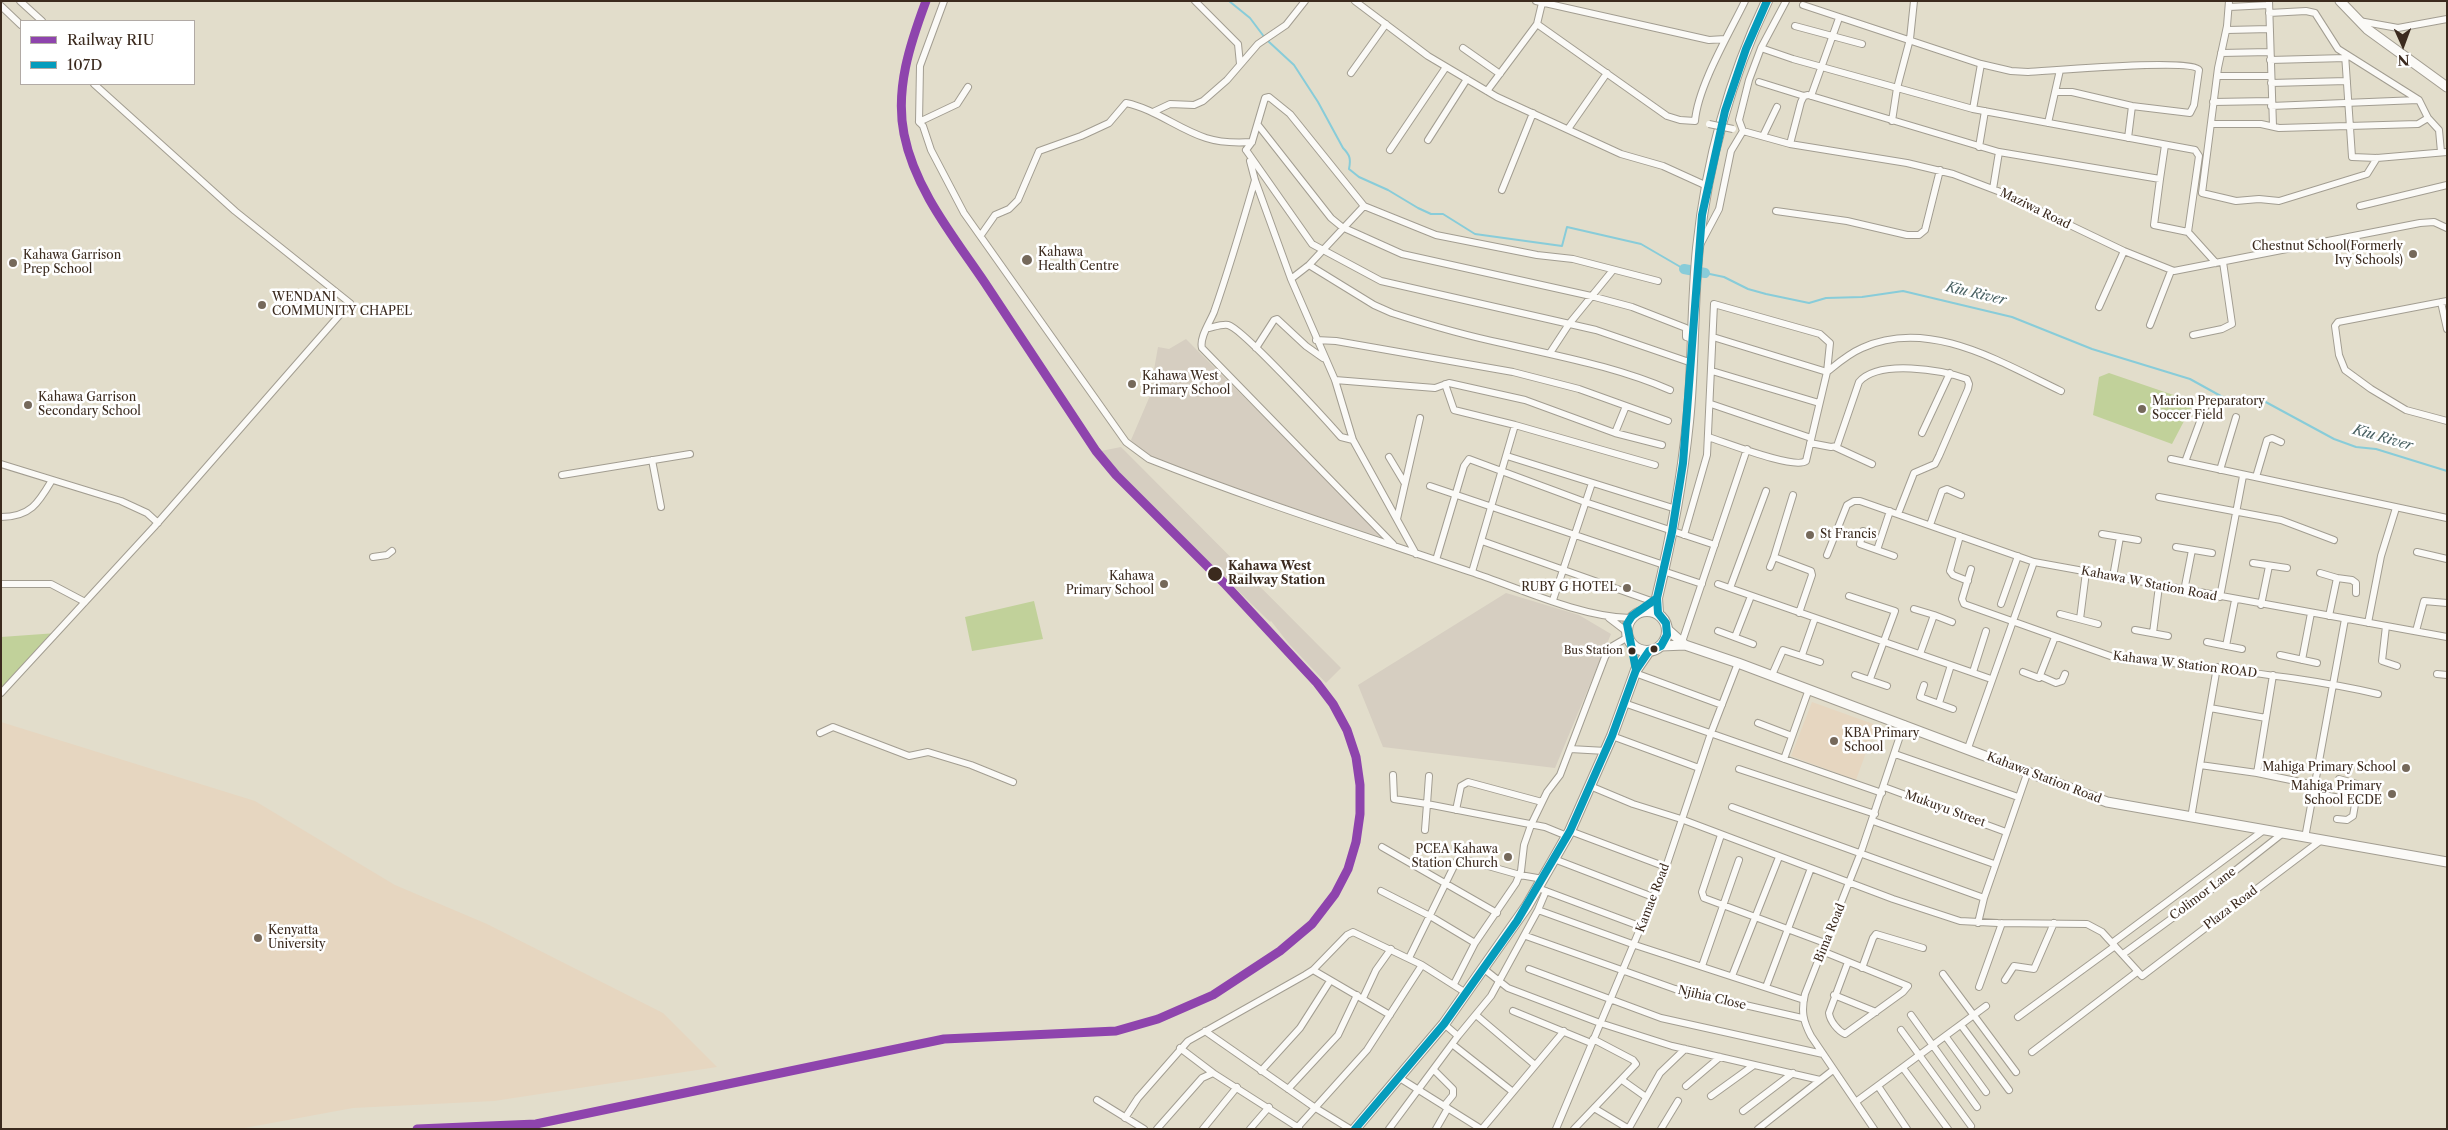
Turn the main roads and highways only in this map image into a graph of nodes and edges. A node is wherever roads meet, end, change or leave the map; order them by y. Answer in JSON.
{"nodes":[{"id":1,"x":1767,"y":1,"type":"edge"},
{"id":2,"x":1655,"y":600,"type":"junction"},
{"id":3,"x":1645,"y":610,"type":"junction"},
{"id":4,"x":1658,"y":613,"type":"junction"},
{"id":5,"x":1629,"y":638,"type":"junction"},
{"id":6,"x":1649,"y":651,"type":"junction"},
{"id":7,"x":1636,"y":672,"type":"junction"},
{"id":8,"x":1355,"y":1129,"type":"edge"}],
"edges":[{"from":1,"to":2,"type":"main road"},
{"from":2,"to":3,"type":"main road"},
{"from":2,"to":4,"type":"main road"},
{"from":3,"to":4,"type":"main road"},
{"from":3,"to":5,"type":"main road"},
{"from":4,"to":6,"type":"main road"},
{"from":5,"to":6,"type":"main road"},
{"from":5,"to":7,"type":"main road"},
{"from":6,"to":7,"type":"main road"},
{"from":7,"to":8,"type":"main road"}]}
